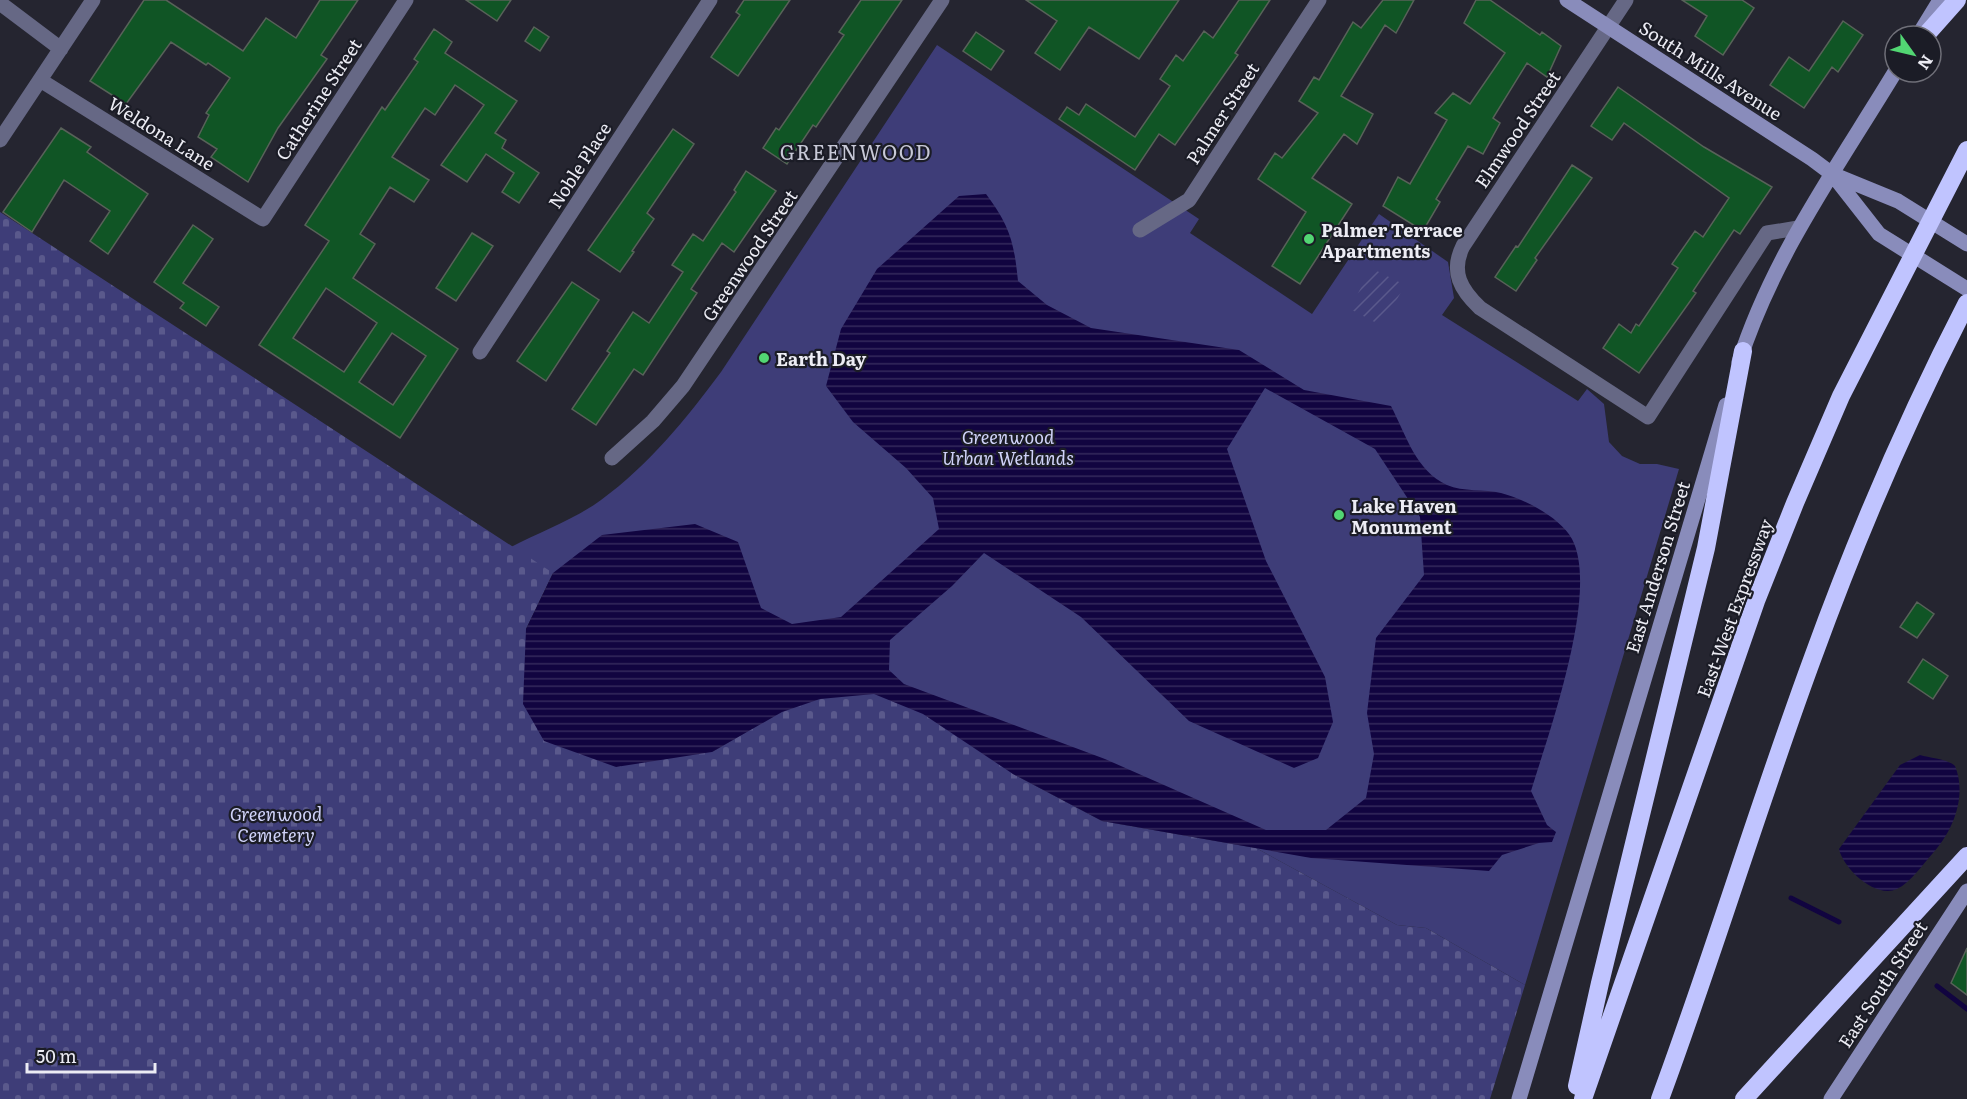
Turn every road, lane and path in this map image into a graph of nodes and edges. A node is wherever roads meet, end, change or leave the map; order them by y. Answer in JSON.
{"nodes":[{"id":1,"x":93,"y":0,"type":"edge"},
{"id":2,"x":406,"y":0,"type":"edge"},
{"id":3,"x":710,"y":0,"type":"edge"},
{"id":4,"x":942,"y":0,"type":"edge"},
{"id":5,"x":1319,"y":0,"type":"edge"},
{"id":6,"x":1567,"y":0,"type":"edge"},
{"id":7,"x":1626,"y":0,"type":"edge"},
{"id":8,"x":1940,"y":0,"type":"edge"},
{"id":9,"x":1957,"y":0,"type":"edge"},
{"id":10,"x":0,"y":3,"type":"edge"},
{"id":11,"x":1925,"y":24,"type":"edge"},
{"id":12,"x":1936,"y":24,"type":"edge"},
{"id":13,"x":1609,"y":27,"type":"junction"},
{"id":14,"x":61,"y":49,"type":"junction"},
{"id":15,"x":40,"y":80,"type":"junction"},
{"id":16,"x":1888,"y":84,"type":"edge"},
{"id":17,"x":0,"y":141,"type":"edge"},
{"id":18,"x":1963,"y":157,"type":"edge"},
{"id":19,"x":1832,"y":174,"type":"junction"},
{"id":20,"x":263,"y":219,"type":"joint"},
{"id":21,"x":1798,"y":228,"type":"junction"},
{"id":22,"x":1140,"y":230,"type":"dead end"},
{"id":23,"x":1967,"y":244,"type":"edge"},
{"id":24,"x":1967,"y":289,"type":"edge"},
{"id":25,"x":1967,"y":303,"type":"edge"},
{"id":26,"x":1743,"y":351,"type":"junction"},
{"id":27,"x":480,"y":352,"type":"dead end"},
{"id":28,"x":612,"y":458,"type":"dead end"},
{"id":29,"x":1967,"y":856,"type":"edge"},
{"id":30,"x":1967,"y":891,"type":"edge"},
{"id":31,"x":1519,"y":1099,"type":"edge"},
{"id":32,"x":1575,"y":1099,"type":"edge"},
{"id":33,"x":1583,"y":1099,"type":"edge"},
{"id":34,"x":1660,"y":1099,"type":"edge"},
{"id":35,"x":1744,"y":1099,"type":"edge"},
{"id":36,"x":1831,"y":1099,"type":"edge"}],
"edges":[{"from":1,"to":14,"type":"street"},
{"from":2,"to":20,"type":"street","name":"Catherine Street"},
{"from":3,"to":27,"type":"street","name":"Noble Place"},
{"from":4,"to":28,"type":"street","name":"Greenwood Street"},
{"from":5,"to":22,"type":"street","name":"Palmer Street"},
{"from":6,"to":13,"type":"main road","name":"South Mills Avenue"},
{"from":7,"to":13,"type":"street","name":"Elmwood Street"},
{"from":8,"to":11,"type":"main road"},
{"from":9,"to":12,"type":"highway"},
{"from":10,"to":14,"type":"street"},
{"from":13,"to":19,"type":"main road","name":"South Mills Avenue"},
{"from":13,"to":21,"type":"street","name":"Elmwood Street"},
{"from":14,"to":15,"type":"street"},
{"from":15,"to":17,"type":"street"},
{"from":15,"to":20,"type":"street","name":"Weldona Lane"},
{"from":16,"to":19,"type":"main road","name":"East Anderson Street"},
{"from":18,"to":33,"type":"highway","name":"East-West Expressway"},
{"from":19,"to":21,"type":"main road","name":"East Anderson Street"},
{"from":19,"to":23,"type":"main road","name":"South Mills Avenue"},
{"from":19,"to":24,"type":"main road","name":"South Mills Avenue"},
{"from":21,"to":26,"type":"main road","name":"East Anderson Street"},
{"from":25,"to":34,"type":"highway"},
{"from":26,"to":31,"type":"main road","name":"East Anderson Street"},
{"from":26,"to":32,"type":"highway"},
{"from":29,"to":35,"type":"highway"},
{"from":30,"to":36,"type":"main road","name":"East South Street"}]}
